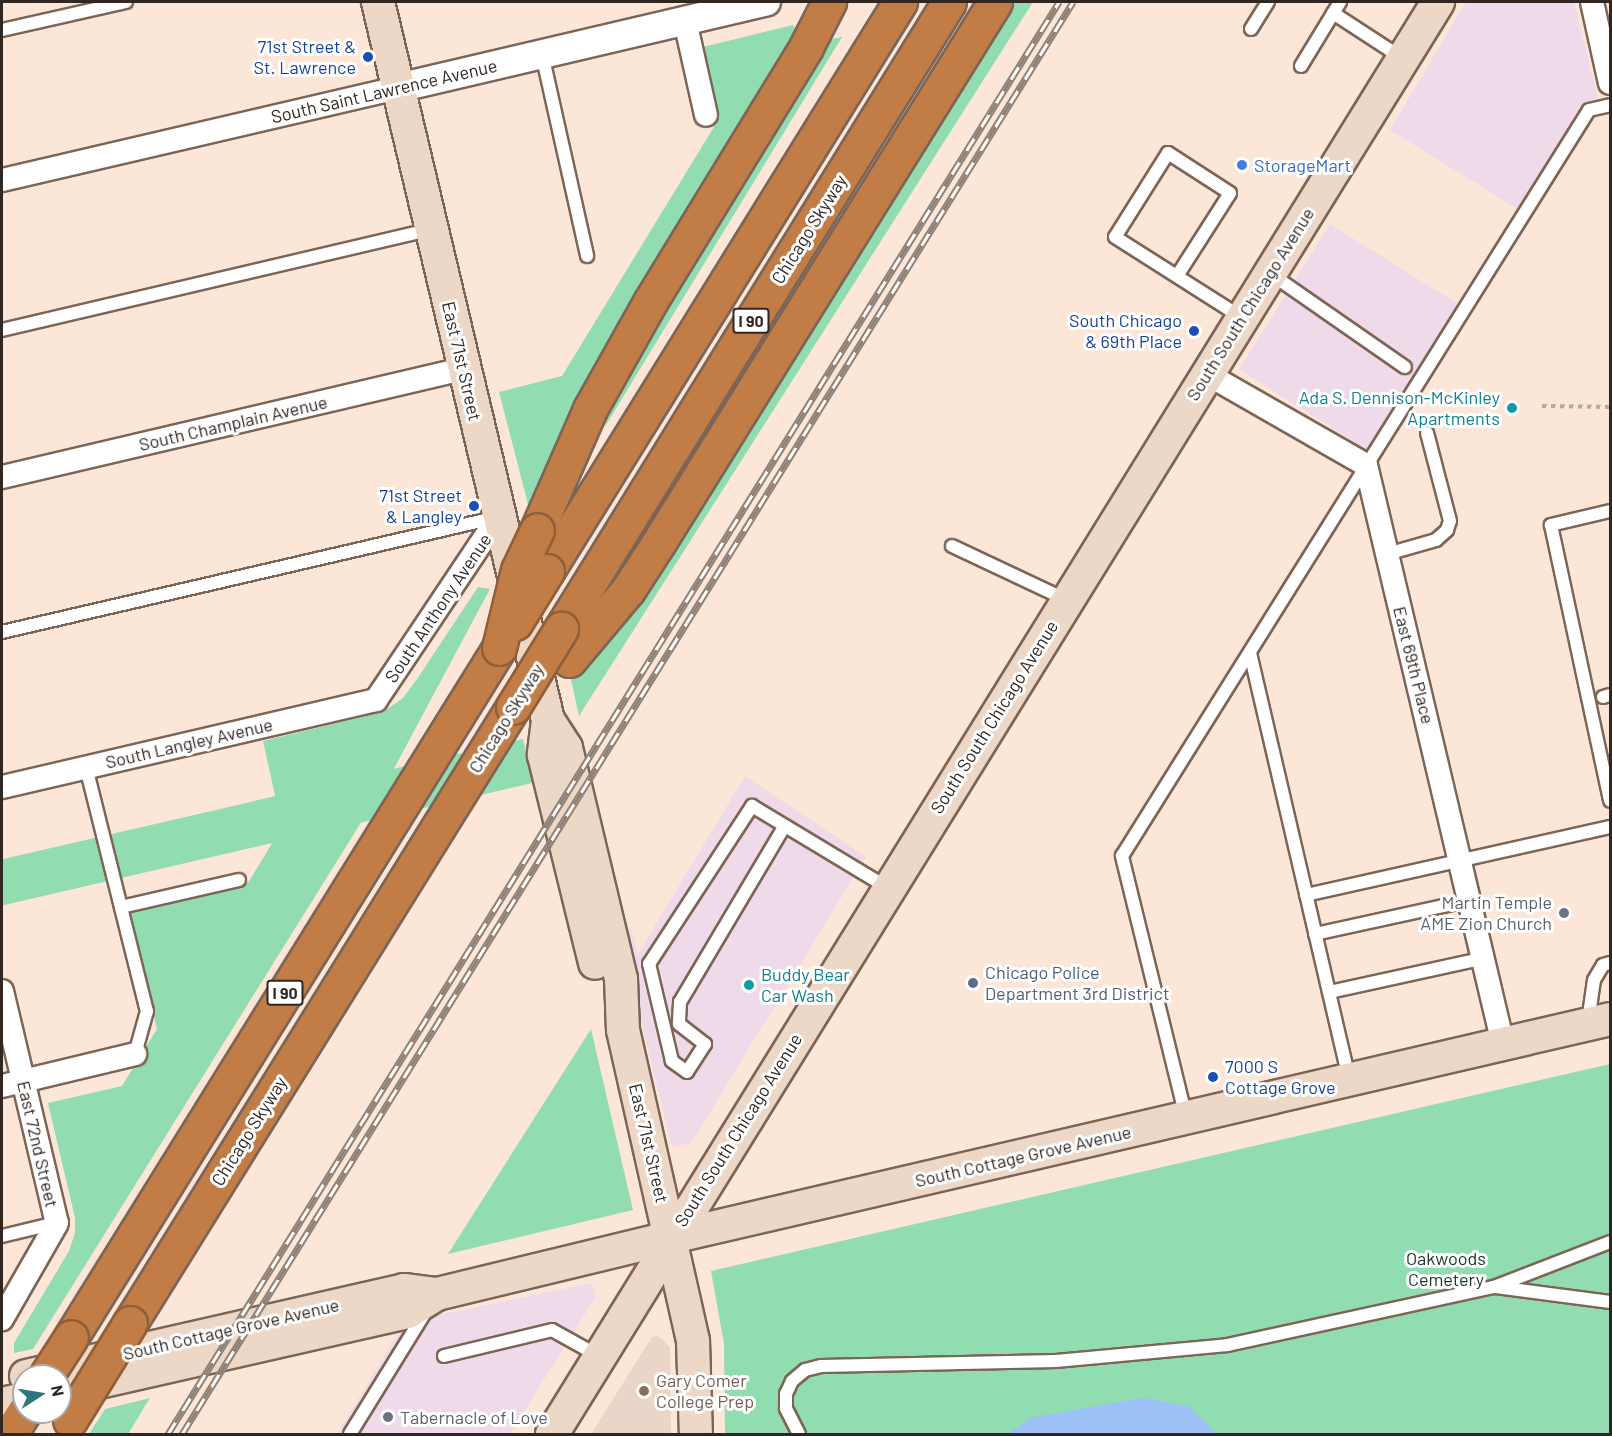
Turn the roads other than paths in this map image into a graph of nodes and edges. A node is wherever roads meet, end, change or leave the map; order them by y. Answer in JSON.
{"nodes":[{"id":1,"x":126,"y":2,"type":"edge"},
{"id":2,"x":378,"y":2,"type":"edge"},
{"id":3,"x":766,"y":2,"type":"edge"},
{"id":4,"x":829,"y":2,"type":"edge"},
{"id":5,"x":995,"y":2,"type":"edge"},
{"id":6,"x":1268,"y":2,"type":"edge"},
{"id":7,"x":1438,"y":2,"type":"edge"},
{"id":8,"x":1592,"y":2,"type":"edge"},
{"id":9,"x":1337,"y":7,"type":"edge"},
{"id":10,"x":946,"y":8,"type":"edge"},
{"id":11,"x":892,"y":14,"type":"edge"},
{"id":12,"x":685,"y":21,"type":"junction"},
{"id":13,"x":1251,"y":29,"type":"dead end"},
{"id":14,"x":2,"y":30,"type":"edge"},
{"id":15,"x":543,"y":54,"type":"junction"},
{"id":16,"x":1403,"y":59,"type":"junction"},
{"id":17,"x":1301,"y":66,"type":"dead end"},
{"id":18,"x":1611,"y":83,"type":"edge"},
{"id":19,"x":398,"y":88,"type":"junction"},
{"id":20,"x":1611,"y":105,"type":"edge"},
{"id":21,"x":706,"y":115,"type":"dead end"},
{"id":22,"x":2,"y":180,"type":"edge"},
{"id":23,"x":431,"y":230,"type":"junction"},
{"id":24,"x":587,"y":256,"type":"dead end"},
{"id":25,"x":1270,"y":273,"type":"junction"},
{"id":26,"x":1177,"y":276,"type":"junction"},
{"id":27,"x":1242,"y":318,"type":"junction"},
{"id":28,"x":2,"y":330,"type":"edge"},
{"id":29,"x":1405,"y":368,"type":"dead end"},
{"id":30,"x":464,"y":369,"type":"junction"},
{"id":31,"x":1207,"y":374,"type":"junction"},
{"id":32,"x":1427,"y":433,"type":"dead end"},
{"id":33,"x":1366,"y":465,"type":"junction"},
{"id":34,"x":2,"y":477,"type":"edge"},
{"id":35,"x":1611,"y":511,"type":"edge"},
{"id":36,"x":499,"y":516,"type":"junction"},
{"id":37,"x":952,"y":546,"type":"dead end"},
{"id":38,"x":1388,"y":554,"type":"junction"},
{"id":39,"x":1067,"y":600,"type":"junction"},
{"id":40,"x":2,"y":632,"type":"edge"},
{"id":41,"x":498,"y":648,"type":"junction"},
{"id":42,"x":1250,"y":653,"type":"junction"},
{"id":43,"x":376,"y":700,"type":"joint"},
{"id":44,"x":513,"y":707,"type":"junction"},
{"id":45,"x":86,"y":767,"type":"junction"},
{"id":46,"x":2,"y":786,"type":"edge"},
{"id":47,"x":1611,"y":801,"type":"edge"},
{"id":48,"x":784,"y":826,"type":"junction"},
{"id":49,"x":1611,"y":826,"type":"edge"},
{"id":50,"x":1461,"y":858,"type":"junction"},
{"id":51,"x":239,"y":880,"type":"dead end"},
{"id":52,"x":888,"y":888,"type":"junction"},
{"id":53,"x":1306,"y":895,"type":"junction"},
{"id":54,"x":1471,"y":900,"type":"junction"},
{"id":55,"x":121,"y":907,"type":"junction"},
{"id":56,"x":1315,"y":934,"type":"junction"},
{"id":57,"x":1485,"y":958,"type":"junction"},
{"id":58,"x":1611,"y":963,"type":"edge"},
{"id":59,"x":2,"y":991,"type":"edge"},
{"id":60,"x":1329,"y":992,"type":"junction"},
{"id":61,"x":1599,"y":1022,"type":"edge"},
{"id":62,"x":1503,"y":1044,"type":"junction"},
{"id":63,"x":135,"y":1054,"type":"joint"},
{"id":64,"x":1350,"y":1080,"type":"junction"},
{"id":65,"x":12,"y":1084,"type":"edge"},
{"id":66,"x":1186,"y":1118,"type":"junction"},
{"id":67,"x":57,"y":1223,"type":"junction"},
{"id":68,"x":2,"y":1236,"type":"edge"},
{"id":69,"x":672,"y":1237,"type":"junction"},
{"id":70,"x":1611,"y":1242,"type":"edge"},
{"id":71,"x":1494,"y":1287,"type":"junction"},
{"id":72,"x":436,"y":1294,"type":"junction"},
{"id":73,"x":1611,"y":1302,"type":"edge"},
{"id":74,"x":2,"y":1319,"type":"edge"},
{"id":75,"x":444,"y":1356,"type":"dead end"},
{"id":76,"x":600,"y":1356,"type":"junction"},
{"id":77,"x":54,"y":1364,"type":"edge"},
{"id":78,"x":72,"y":1365,"type":"edge"},
{"id":79,"x":72,"y":1403,"type":"edge"},
{"id":80,"x":72,"y":1412,"type":"edge"},
{"id":81,"x":350,"y":1434,"type":"edge"},
{"id":82,"x":552,"y":1434,"type":"edge"},
{"id":83,"x":696,"y":1434,"type":"edge"},
{"id":84,"x":799,"y":1434,"type":"edge"}],
"edges":[{"from":1,"to":14,"type":"lane"},
{"from":2,"to":19,"type":"main road","name":"East 71st Street"},
{"from":3,"to":12,"type":"street","name":"South Saint Lawrence Avenue"},
{"from":4,"to":41,"type":"highway","bridge":true},
{"from":5,"to":44,"type":"highway"},
{"from":6,"to":13,"type":"lane"},
{"from":7,"to":16,"type":"main road","name":"South South Chicago Avenue"},
{"from":8,"to":18,"type":"street"},
{"from":9,"to":16,"type":"lane"},
{"from":9,"to":17,"type":"lane"},
{"from":10,"to":44,"type":"highway","name":"Chicago Skyway","number":"I 90","bridge":true},
{"from":11,"to":41,"type":"highway","number":"I 90","bridge":true},
{"from":12,"to":15,"type":"street","name":"South Saint Lawrence Avenue"},
{"from":12,"to":21,"type":"street"},
{"from":15,"to":19,"type":"street","name":"South Saint Lawrence Avenue"},
{"from":15,"to":24,"type":"lane"},
{"from":16,"to":25,"type":"main road","name":"South South Chicago Avenue"},
{"from":19,"to":22,"type":"street","name":"South Saint Lawrence Avenue"},
{"from":19,"to":23,"type":"main road","name":"East 71st Street"},
{"from":20,"to":33,"type":"lane"},
{"from":23,"to":28,"type":"lane"},
{"from":23,"to":30,"type":"main road","name":"East 71st Street"},
{"from":25,"to":27,"type":"main road","name":"South South Chicago Avenue"},
{"from":25,"to":29,"type":"lane"},
{"from":26,"to":26,"type":"lane"},
{"from":26,"to":27,"type":"lane"},
{"from":27,"to":31,"type":"main road","name":"South South Chicago Avenue"},
{"from":30,"to":34,"type":"street","name":"South Champlain Avenue"},
{"from":30,"to":36,"type":"main road","name":"East 71st Street"},
{"from":31,"to":33,"type":"street"},
{"from":31,"to":39,"type":"main road","name":"South South Chicago Avenue"},
{"from":32,"to":38,"type":"lane"},
{"from":33,"to":38,"type":"street","name":"East 69th Place"},
{"from":33,"to":42,"type":"lane"},
{"from":35,"to":47,"type":"lane"},
{"from":36,"to":40,"type":"lane"},
{"from":36,"to":43,"type":"street","name":"South Anthony Avenue"},
{"from":36,"to":69,"type":"main road","name":"East 71st Street"},
{"from":37,"to":39,"type":"lane"},
{"from":38,"to":50,"type":"street","name":"East 69th Place"},
{"from":39,"to":52,"type":"main road","name":"South South Chicago Avenue"},
{"from":41,"to":77,"type":"highway","number":"I 90","bridge":true},
{"from":42,"to":53,"type":"lane"},
{"from":42,"to":66,"type":"lane"},
{"from":43,"to":45,"type":"street","name":"South Langley Avenue"},
{"from":44,"to":79,"type":"highway","name":"Chicago Skyway","number":"I 90","bridge":true},
{"from":45,"to":46,"type":"street","name":"South Langley Avenue"},
{"from":45,"to":55,"type":"lane"},
{"from":48,"to":48,"type":"lane"},
{"from":48,"to":52,"type":"lane"},
{"from":49,"to":50,"type":"lane"},
{"from":50,"to":53,"type":"lane"},
{"from":50,"to":54,"type":"street","name":"East 69th Place"},
{"from":51,"to":55,"type":"lane"},
{"from":52,"to":69,"type":"main road","name":"South South Chicago Avenue"},
{"from":53,"to":56,"type":"lane"},
{"from":54,"to":56,"type":"lane"},
{"from":54,"to":57,"type":"street","name":"East 69th Place"},
{"from":55,"to":63,"type":"lane"},
{"from":56,"to":60,"type":"lane"},
{"from":57,"to":60,"type":"lane"},
{"from":57,"to":62,"type":"street","name":"East 69th Place"},
{"from":58,"to":61,"type":"lane"},
{"from":59,"to":65,"type":"street","name":"East 72nd Street"},
{"from":60,"to":64,"type":"lane"},
{"from":61,"to":62,"type":"main road","name":"South Cottage Grove Avenue"},
{"from":62,"to":64,"type":"main road","name":"South Cottage Grove Avenue"},
{"from":63,"to":65,"type":"street"},
{"from":64,"to":66,"type":"main road","name":"South Cottage Grove Avenue"},
{"from":65,"to":67,"type":"street","name":"East 72nd Street"},
{"from":66,"to":69,"type":"main road","name":"South Cottage Grove Avenue"},
{"from":67,"to":68,"type":"lane"},
{"from":67,"to":74,"type":"street","name":"East 72nd Street"},
{"from":69,"to":72,"type":"main road","name":"South Cottage Grove Avenue"},
{"from":69,"to":76,"type":"main road","name":"South South Chicago Avenue"},
{"from":69,"to":83,"type":"main road","name":"East 71st Street"},
{"from":70,"to":71,"type":"lane"},
{"from":71,"to":73,"type":"lane"},
{"from":71,"to":84,"type":"lane"},
{"from":72,"to":78,"type":"main road","name":"South Cottage Grove Avenue"},
{"from":72,"to":80,"type":"main road","name":"South Cottage Grove Avenue"},
{"from":72,"to":81,"type":"lane"},
{"from":75,"to":76,"type":"lane"},
{"from":76,"to":82,"type":"main road","name":"South South Chicago Avenue"}]}
